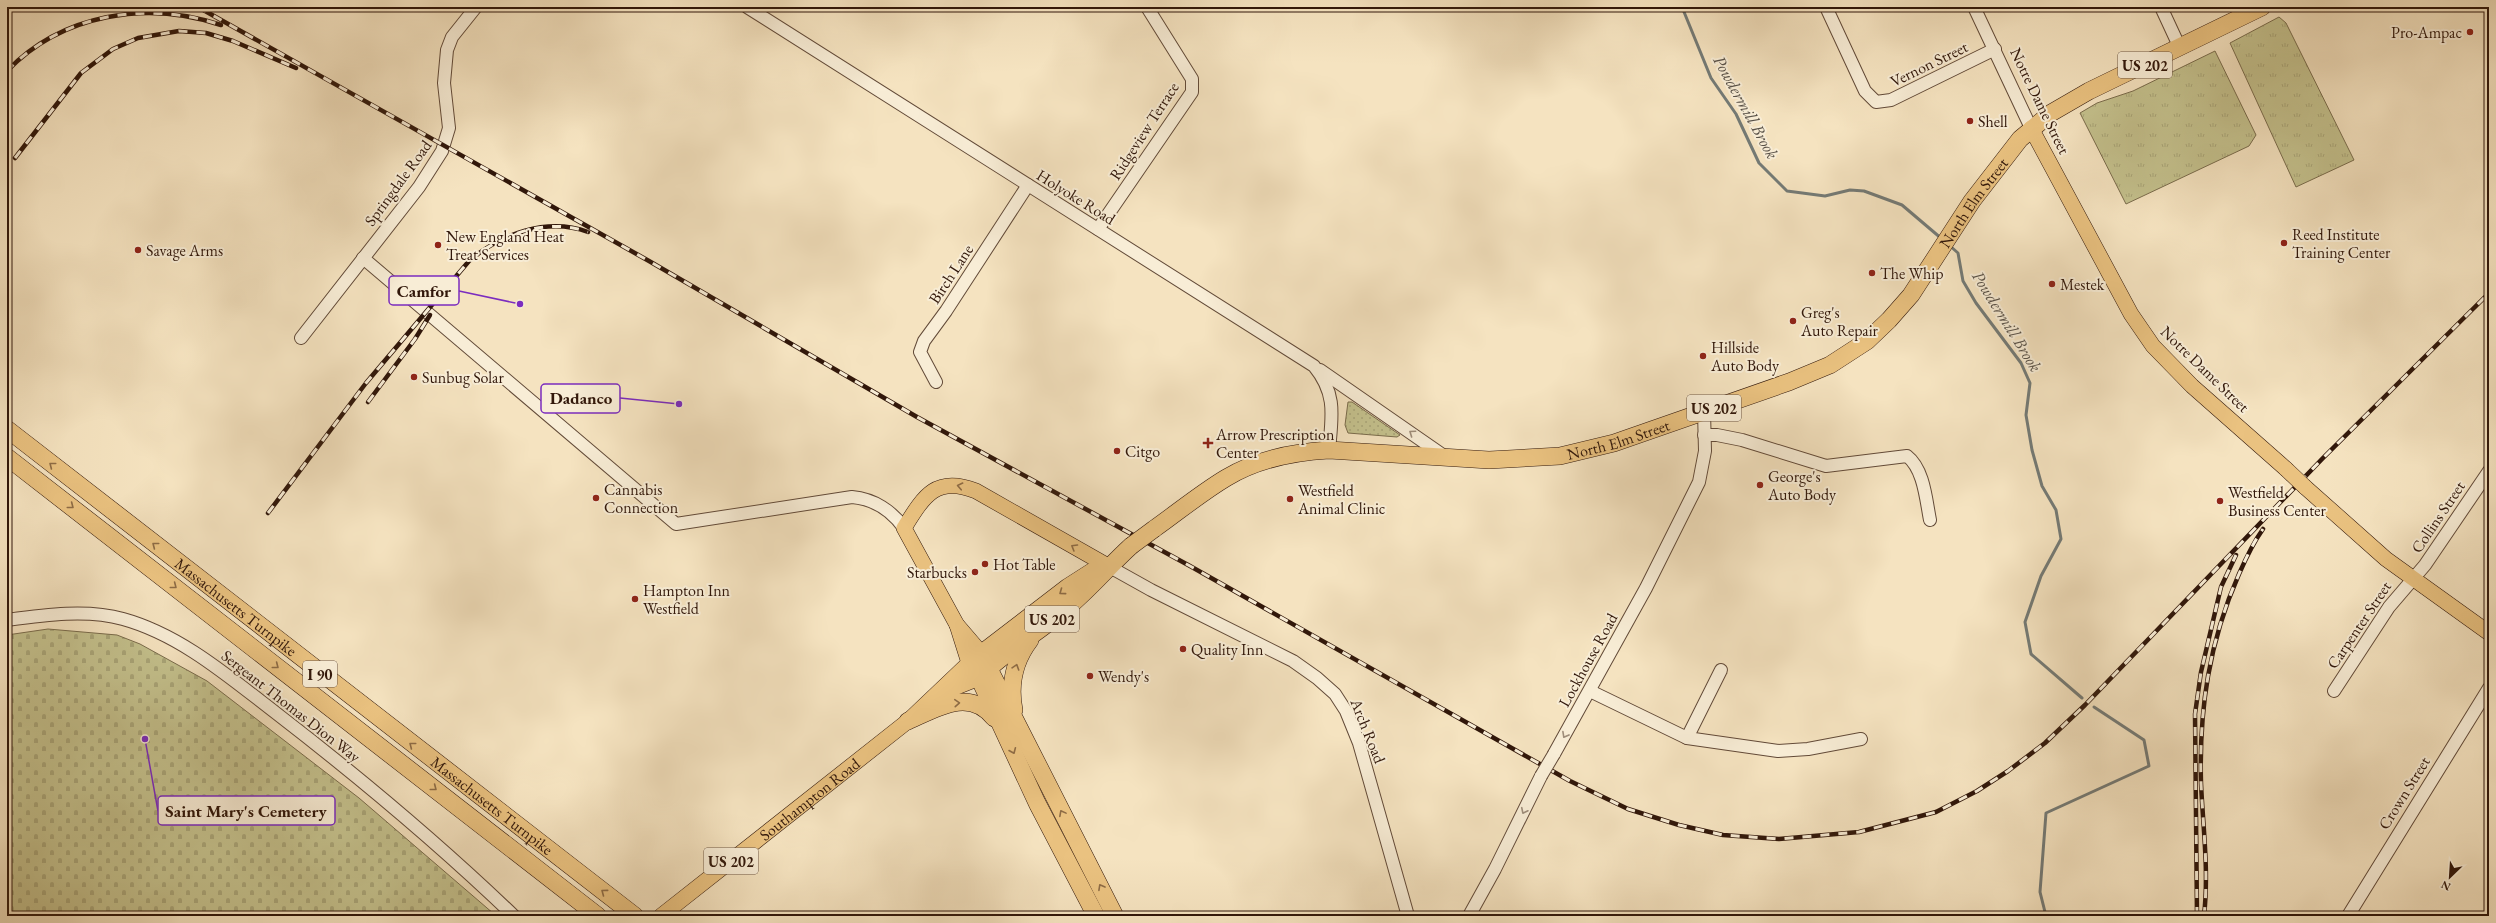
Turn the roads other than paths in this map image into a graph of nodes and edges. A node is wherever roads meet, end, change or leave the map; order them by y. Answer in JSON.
{"nodes":[{"id":1,"x":476,"y":7,"type":"edge"},
{"id":2,"x":747,"y":7,"type":"edge"},
{"id":3,"x":1147,"y":7,"type":"edge"},
{"id":4,"x":1826,"y":7,"type":"edge"},
{"id":5,"x":1974,"y":7,"type":"edge"},
{"id":6,"x":2161,"y":7,"type":"edge"},
{"id":7,"x":2262,"y":7,"type":"edge"},
{"id":8,"x":2180,"y":48,"type":"junction"},
{"id":9,"x":1994,"y":49,"type":"junction"},
{"id":10,"x":2031,"y":128,"type":"junction"},
{"id":11,"x":1028,"y":185,"type":"junction"},
{"id":12,"x":1098,"y":230,"type":"junction"},
{"id":13,"x":362,"y":258,"type":"junction"},
{"id":14,"x":301,"y":338,"type":"dead end"},
{"id":15,"x":1314,"y":366,"type":"junction"},
{"id":16,"x":936,"y":382,"type":"dead end"},
{"id":17,"x":1704,"y":411,"type":"junction"},
{"id":18,"x":7,"y":430,"type":"edge"},
{"id":19,"x":1704,"y":435,"type":"junction"},
{"id":20,"x":1329,"y":450,"type":"junction"},
{"id":21,"x":7,"y":456,"type":"edge"},
{"id":22,"x":1444,"y":456,"type":"junction"},
{"id":23,"x":2489,"y":471,"type":"edge"},
{"id":24,"x":1930,"y":520,"type":"dead end"},
{"id":25,"x":904,"y":528,"type":"junction"},
{"id":26,"x":1154,"y":529,"type":"joint"},
{"id":27,"x":1108,"y":566,"type":"junction"},
{"id":28,"x":2412,"y":580,"type":"junction"},
{"id":29,"x":7,"y":620,"type":"edge"},
{"id":30,"x":1038,"y":630,"type":"junction"},
{"id":31,"x":2489,"y":633,"type":"edge"},
{"id":32,"x":980,"y":665,"type":"junction"},
{"id":33,"x":1721,"y":670,"type":"dead end"},
{"id":34,"x":2489,"y":688,"type":"edge"},
{"id":35,"x":1590,"y":690,"type":"junction"},
{"id":36,"x":2334,"y":691,"type":"dead end"},
{"id":37,"x":908,"y":721,"type":"junction"},
{"id":38,"x":1002,"y":728,"type":"junction"},
{"id":39,"x":1021,"y":733,"type":"junction"},
{"id":40,"x":1687,"y":738,"type":"junction"},
{"id":41,"x":1861,"y":739,"type":"dead end"},
{"id":42,"x":452,"y":802,"type":"junction"},
{"id":43,"x":514,"y":916,"type":"edge"},
{"id":44,"x":584,"y":916,"type":"edge"},
{"id":45,"x":598,"y":916,"type":"edge"},
{"id":46,"x":635,"y":916,"type":"edge"},
{"id":47,"x":661,"y":916,"type":"edge"},
{"id":48,"x":1096,"y":916,"type":"edge"},
{"id":49,"x":1115,"y":916,"type":"edge"},
{"id":50,"x":1408,"y":916,"type":"edge"},
{"id":51,"x":1469,"y":916,"type":"edge"},
{"id":52,"x":2348,"y":916,"type":"edge"}],
"edges":[{"from":1,"to":13,"type":"street","name":"Springdale Road"},
{"from":2,"to":11,"type":"street","name":"Holyoke Road"},
{"from":3,"to":12,"type":"street","name":"Ridgeview Terrace"},
{"from":4,"to":9,"type":"street","name":"Vernon Street"},
{"from":5,"to":9,"type":"street","name":"Notre Dame Street"},
{"from":6,"to":8,"type":"street"},
{"from":7,"to":8,"type":"highway","name":"North Elm Street","number":"US 202"},
{"from":8,"to":10,"type":"highway","name":"North Elm Street","number":"US 202"},
{"from":9,"to":10,"type":"street","name":"Notre Dame Street"},
{"from":10,"to":17,"type":"highway","name":"North Elm Street","number":"US 202"},
{"from":10,"to":28,"type":"main road","name":"Notre Dame Street","bridge":true},
{"from":11,"to":12,"type":"street","name":"Holyoke Road"},
{"from":11,"to":16,"type":"street","name":"Birch Lane"},
{"from":12,"to":15,"type":"street","name":"Holyoke Road"},
{"from":13,"to":14,"type":"street","name":"Springdale Road"},
{"from":13,"to":25,"type":"street"},
{"from":15,"to":20,"type":"street","name":"Holyoke Road"},
{"from":22,"to":15,"type":"street","one_way":true},
{"from":17,"to":19,"type":"street","name":"Lockhouse Road"},
{"from":17,"to":22,"type":"highway","name":"North Elm Street","number":"US 202"},
{"from":46,"to":18,"type":"highway","name":"Massachusetts Turnpike","number":"I 90","one_way":true},
{"from":19,"to":24,"type":"street"},
{"from":19,"to":35,"type":"street","name":"Lockhouse Road"},
{"from":20,"to":22,"type":"highway","name":"North Elm Street","number":"US 202"},
{"from":20,"to":26,"type":"highway","name":"North Elm Street","number":"US 202"},
{"from":21,"to":42,"type":"highway","name":"Massachusetts Turnpike","number":"I 90","one_way":true},
{"from":23,"to":28,"type":"street","name":"Collins Street"},
{"from":27,"to":25,"type":"main road","one_way":true},
{"from":25,"to":32,"type":"main road"},
{"from":26,"to":27,"type":"highway","name":"Southampton Road","number":"US 202","bridge":true},
{"from":27,"to":30,"type":"highway","name":"Southampton Road","number":"US 202"},
{"from":27,"to":32,"type":"highway","name":"Southampton Road","number":"US 202","one_way":true},
{"from":27,"to":50,"type":"street","name":"Arch Road"},
{"from":28,"to":31,"type":"main road","name":"Notre Dame Street"},
{"from":28,"to":36,"type":"street","name":"Carpenter Street"},
{"from":29,"to":43,"type":"street","name":"Sergeant Thomas Dion Way"},
{"from":30,"to":32,"type":"highway","name":"Southampton Road","number":"US 202"},
{"from":39,"to":30,"type":"highway","one_way":true},
{"from":32,"to":37,"type":"main road","name":"Southampton Road","number":"US 202"},
{"from":32,"to":38,"type":"highway"},
{"from":32,"to":39,"type":"highway"},
{"from":33,"to":40,"type":"street"},
{"from":34,"to":52,"type":"street","name":"Crown Street"},
{"from":35,"to":40,"type":"street"},
{"from":35,"to":51,"type":"street","name":"Lockhouse Road","one_way":true,"bridge":true},
{"from":37,"to":38,"type":"highway","one_way":true},
{"from":37,"to":47,"type":"main road","name":"Southampton Road","number":"US 202"},
{"from":38,"to":48,"type":"highway","one_way":true},
{"from":49,"to":39,"type":"highway","one_way":true},
{"from":40,"to":41,"type":"street"},
{"from":42,"to":44,"type":"highway"},
{"from":42,"to":45,"type":"highway","name":"Massachusetts Turnpike","number":"I 90"}]}
